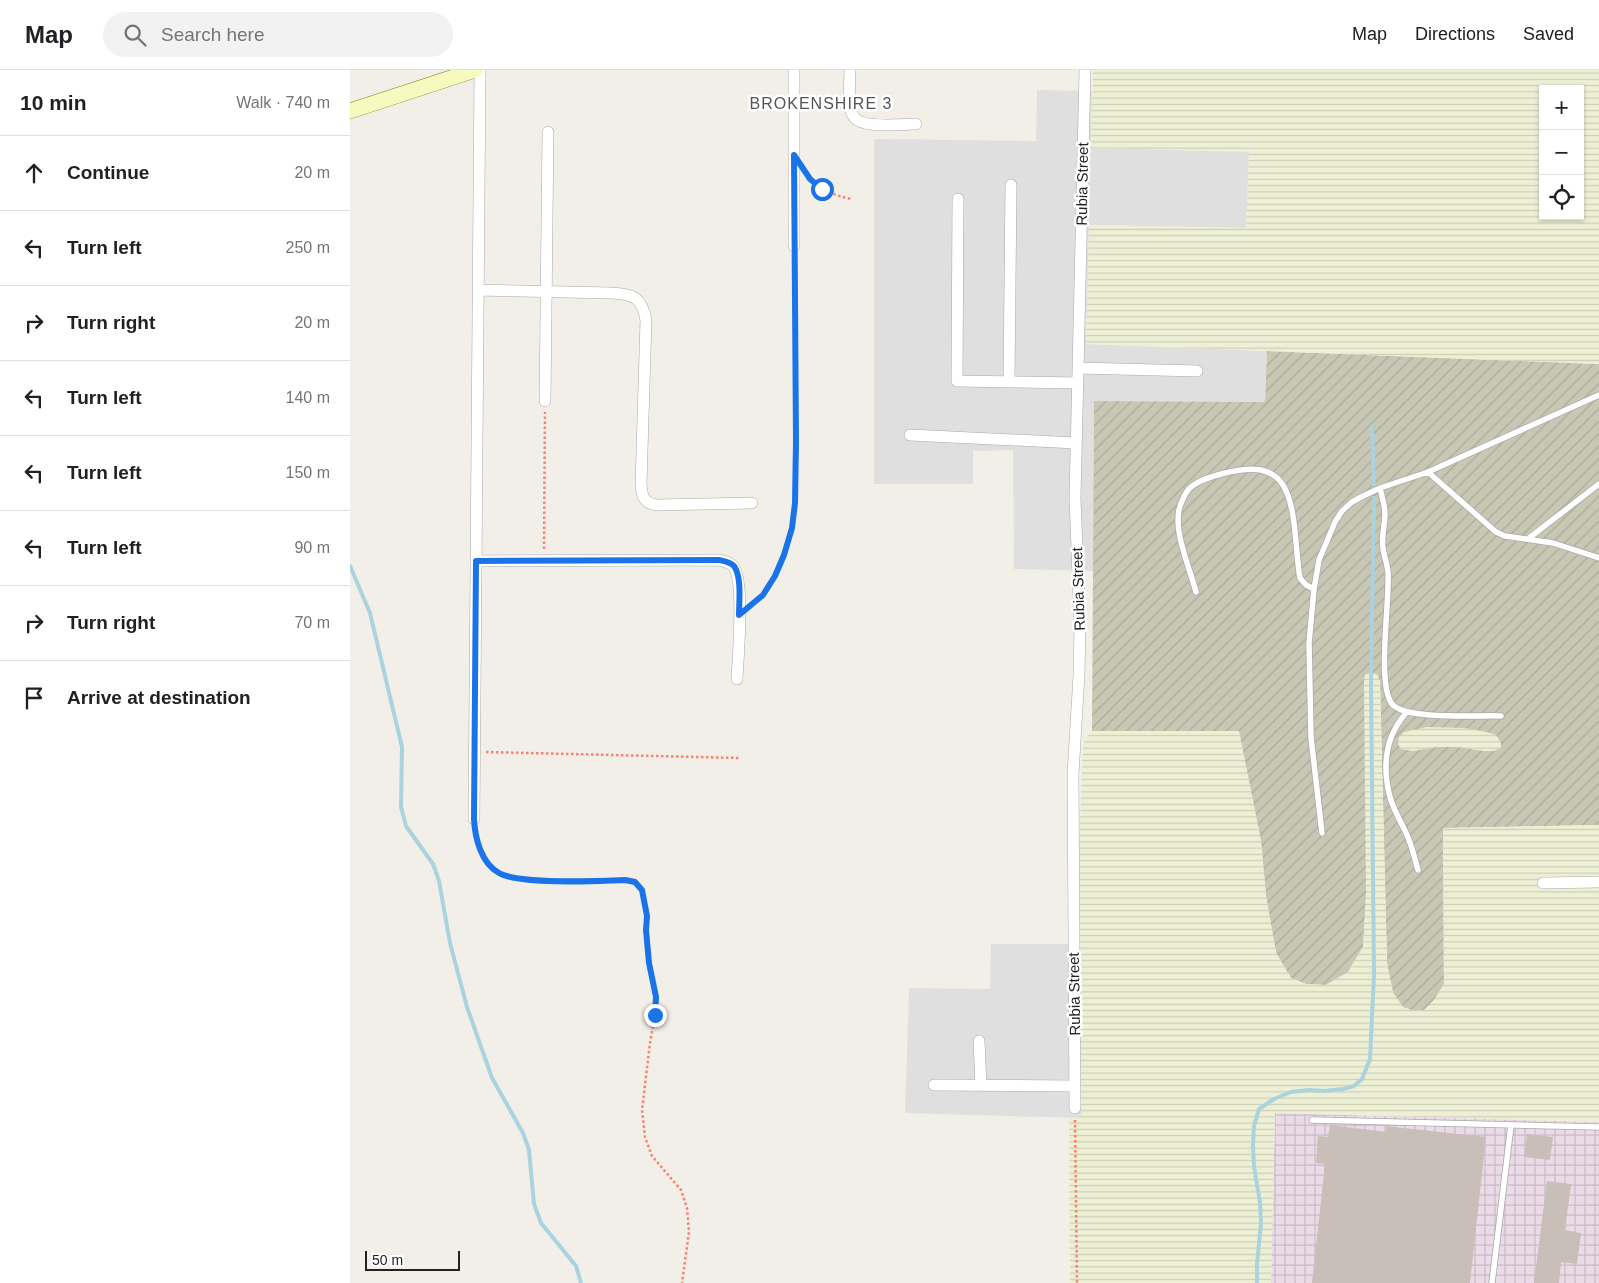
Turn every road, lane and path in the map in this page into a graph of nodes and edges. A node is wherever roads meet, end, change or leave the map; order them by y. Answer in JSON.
{"nodes":[{"id":1,"x":475,"y":70,"type":"edge"},
{"id":2,"x":480,"y":70,"type":"edge"},
{"id":3,"x":794,"y":70,"type":"edge"},
{"id":4,"x":850,"y":70,"type":"edge"},
{"id":5,"x":1085,"y":70,"type":"edge"},
{"id":6,"x":445,"y":75,"type":"edge"},
{"id":7,"x":350,"y":111,"type":"edge"},
{"id":8,"x":916,"y":124,"type":"dead end"},
{"id":9,"x":548,"y":132,"type":"dead end"},
{"id":10,"x":794,"y":155,"type":"junction"},
{"id":11,"x":1011,"y":185,"type":"dead end"},
{"id":12,"x":851,"y":199,"type":"dead end"},
{"id":13,"x":958,"y":199,"type":"dead end"},
{"id":14,"x":794,"y":246,"type":"joint"},
{"id":15,"x":478,"y":290,"type":"junction"},
{"id":16,"x":546,"y":291,"type":"junction"},
{"id":17,"x":1078,"y":368,"type":"junction"},
{"id":18,"x":1196,"y":371,"type":"dead end"},
{"id":19,"x":1010,"y":382,"type":"junction"},
{"id":20,"x":1078,"y":383,"type":"junction"},
{"id":21,"x":1599,"y":395,"type":"edge"},
{"id":22,"x":545,"y":401,"type":"joint"},
{"id":23,"x":910,"y":435,"type":"dead end"},
{"id":24,"x":1076,"y":443,"type":"junction"},
{"id":25,"x":1428,"y":472,"type":"junction"},
{"id":26,"x":1599,"y":484,"type":"edge"},
{"id":27,"x":1380,"y":488,"type":"junction"},
{"id":28,"x":752,"y":503,"type":"dead end"},
{"id":29,"x":1529,"y":538,"type":"junction"},
{"id":30,"x":1599,"y":558,"type":"edge"},
{"id":31,"x":476,"y":561,"type":"junction"},
{"id":32,"x":544,"y":561,"type":"junction"},
{"id":33,"x":1314,"y":589,"type":"junction"},
{"id":34,"x":1196,"y":592,"type":"dead end"},
{"id":35,"x":739,"y":615,"type":"junction"},
{"id":36,"x":737,"y":679,"type":"dead end"},
{"id":37,"x":1406,"y":713,"type":"junction"},
{"id":38,"x":1502,"y":716,"type":"dead end"},
{"id":39,"x":474,"y":751,"type":"junction"},
{"id":40,"x":739,"y":758,"type":"dead end"},
{"id":41,"x":474,"y":819,"type":"joint"},
{"id":42,"x":1322,"y":833,"type":"dead end"},
{"id":43,"x":1418,"y":870,"type":"dead end"},
{"id":44,"x":1599,"y":882,"type":"edge"},
{"id":45,"x":1543,"y":883,"type":"dead end"},
{"id":46,"x":979,"y":1041,"type":"dead end"},
{"id":47,"x":934,"y":1085,"type":"dead end"},
{"id":48,"x":981,"y":1086,"type":"junction"},
{"id":49,"x":1075,"y":1086,"type":"junction"},
{"id":50,"x":1075,"y":1108,"type":"joint"},
{"id":51,"x":1312,"y":1120,"type":"dead end"},
{"id":52,"x":1511,"y":1125,"type":"junction"},
{"id":53,"x":1599,"y":1127,"type":"edge"},
{"id":54,"x":682,"y":1283,"type":"edge"},
{"id":55,"x":1077,"y":1283,"type":"edge"},
{"id":56,"x":1492,"y":1283,"type":"edge"}],
"edges":[{"from":1,"to":6,"type":"street"},
{"from":2,"to":15,"type":"street"},
{"from":3,"to":10,"type":"street"},
{"from":4,"to":8,"type":"street"},
{"from":5,"to":17,"type":"street","name":"Rubia Street"},
{"from":6,"to":7,"type":"street"},
{"from":9,"to":16,"type":"street"},
{"from":10,"to":12,"type":"path"},
{"from":10,"to":14,"type":"street"},
{"from":11,"to":19,"type":"street"},
{"from":13,"to":19,"type":"street"},
{"from":14,"to":35,"type":"path"},
{"from":15,"to":16,"type":"street"},
{"from":15,"to":31,"type":"street"},
{"from":16,"to":22,"type":"street"},
{"from":16,"to":28,"type":"street"},
{"from":17,"to":18,"type":"street"},
{"from":17,"to":20,"type":"street","name":"Rubia Street"},
{"from":19,"to":20,"type":"street"},
{"from":20,"to":24,"type":"street","name":"Rubia Street"},
{"from":21,"to":25,"type":"lane"},
{"from":22,"to":32,"type":"path"},
{"from":23,"to":24,"type":"street"},
{"from":24,"to":49,"type":"street","name":"Rubia Street"},
{"from":25,"to":27,"type":"lane"},
{"from":25,"to":29,"type":"lane"},
{"from":26,"to":29,"type":"lane"},
{"from":27,"to":33,"type":"lane"},
{"from":27,"to":37,"type":"lane"},
{"from":29,"to":30,"type":"lane"},
{"from":31,"to":32,"type":"street"},
{"from":31,"to":39,"type":"street"},
{"from":32,"to":35,"type":"street"},
{"from":33,"to":34,"type":"lane"},
{"from":33,"to":42,"type":"lane"},
{"from":35,"to":36,"type":"street"},
{"from":37,"to":38,"type":"lane"},
{"from":37,"to":43,"type":"lane"},
{"from":39,"to":40,"type":"path"},
{"from":39,"to":41,"type":"street"},
{"from":41,"to":54,"type":"path"},
{"from":44,"to":45,"type":"street"},
{"from":46,"to":48,"type":"street"},
{"from":47,"to":48,"type":"street"},
{"from":48,"to":49,"type":"street"},
{"from":49,"to":50,"type":"street","name":"Rubia Street"},
{"from":50,"to":55,"type":"path"},
{"from":51,"to":52,"type":"lane"},
{"from":52,"to":53,"type":"lane"},
{"from":52,"to":56,"type":"lane"}]}
